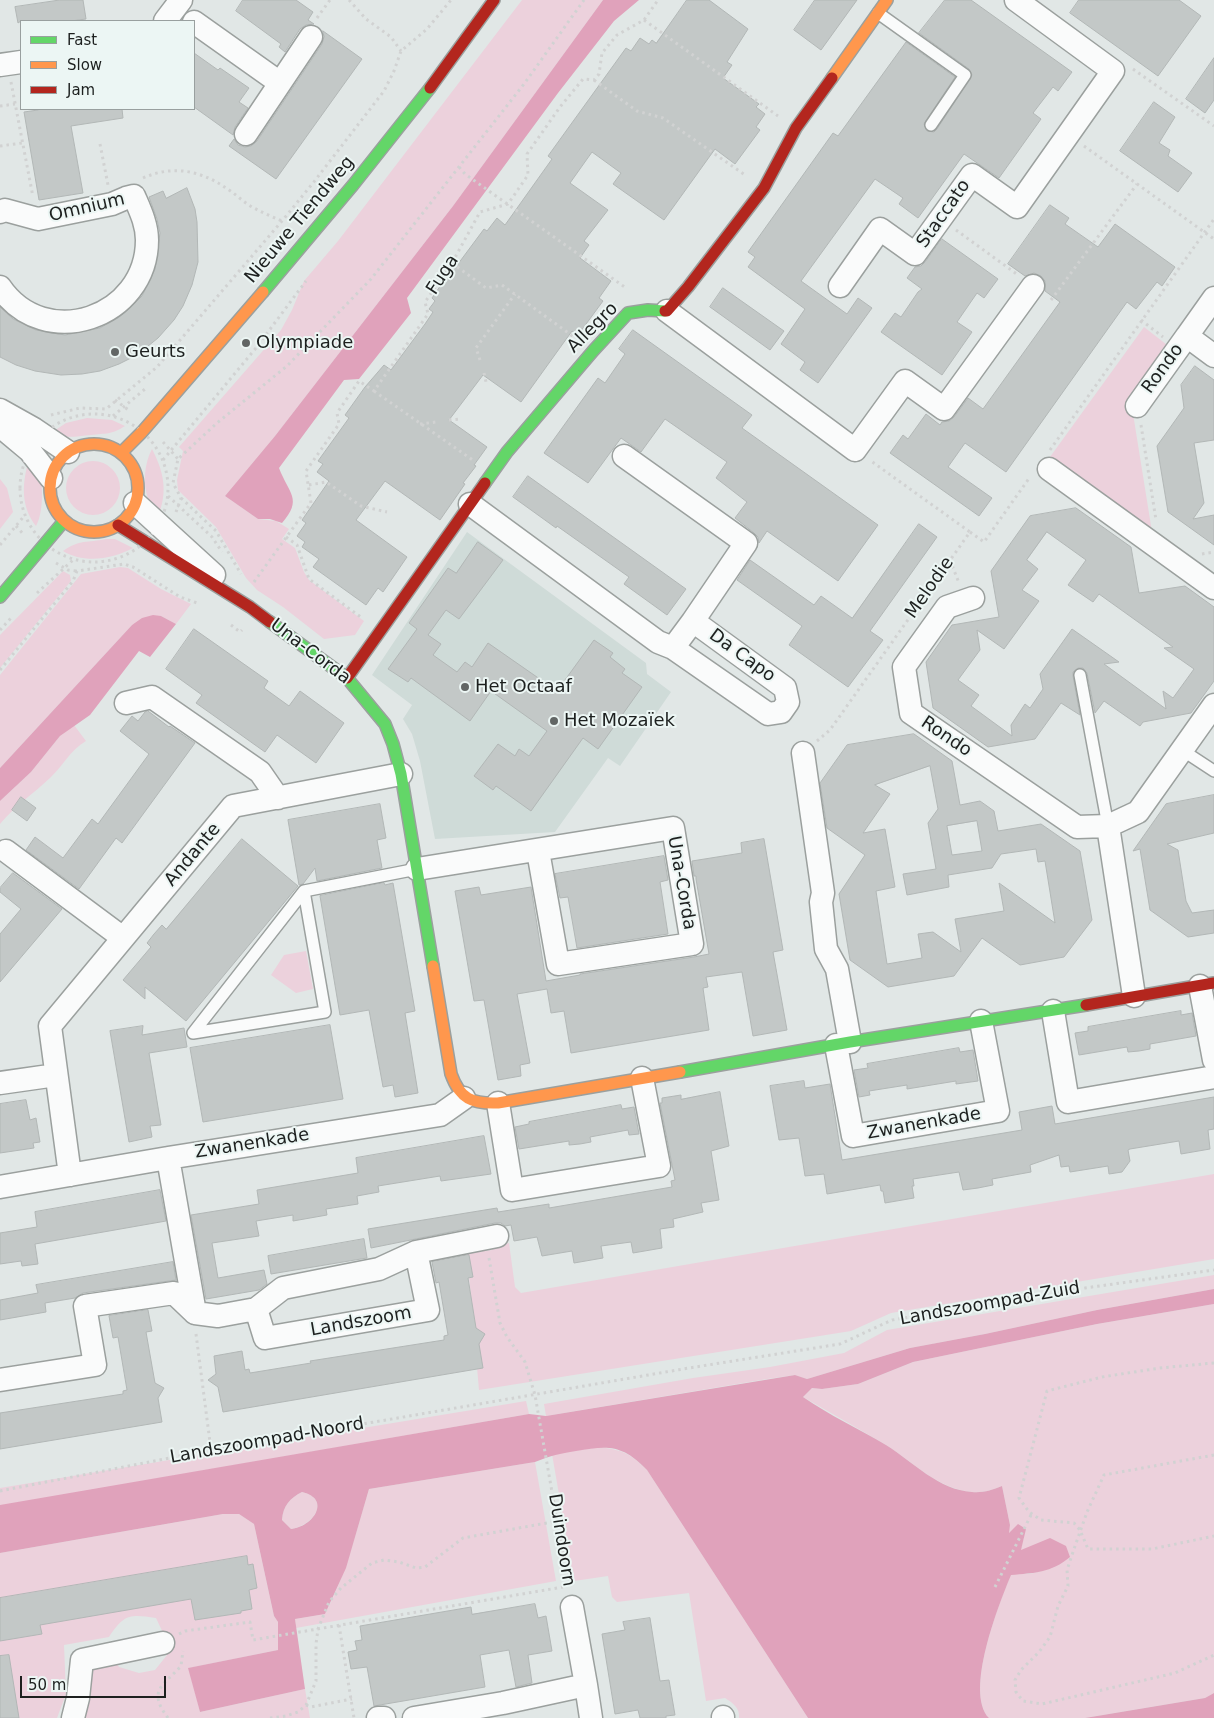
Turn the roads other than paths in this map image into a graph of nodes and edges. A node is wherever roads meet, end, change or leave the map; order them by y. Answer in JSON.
{"nodes":[{"id":1,"x":494,"y":0,"type":"edge"},
{"id":2,"x":887,"y":0,"type":"edge"},
{"id":3,"x":1030,"y":4,"type":"edge"},
{"id":4,"x":878,"y":12,"type":"junction"},
{"id":5,"x":195,"y":24,"type":"edge"},
{"id":6,"x":311,"y":37,"type":"dead end"},
{"id":7,"x":280,"y":83,"type":"junction"},
{"id":8,"x":931,"y":125,"type":"dead end"},
{"id":9,"x":246,"y":134,"type":"dead end"},
{"id":10,"x":0,"y":212,"type":"edge"},
{"id":11,"x":840,"y":286,"type":"dead end"},
{"id":12,"x":1033,"y":286,"type":"road end"},
{"id":13,"x":0,"y":287,"type":"edge"},
{"id":14,"x":1214,"y":298,"type":"edge"},
{"id":15,"x":667,"y":311,"type":"junction"},
{"id":16,"x":1182,"y":342,"type":"junction"},
{"id":17,"x":1214,"y":356,"type":"edge"},
{"id":18,"x":1137,"y":406,"type":"road end"},
{"id":19,"x":0,"y":410,"type":"edge"},
{"id":20,"x":0,"y":426,"type":"edge"},
{"id":21,"x":68,"y":452,"type":"junction"},
{"id":22,"x":121,"y":453,"type":"junction"},
{"id":23,"x":624,"y":456,"type":"dead end"},
{"id":24,"x":1043,"y":465,"type":"road end"},
{"id":25,"x":51,"y":478,"type":"junction"},
{"id":26,"x":135,"y":503,"type":"junction"},
{"id":27,"x":470,"y":504,"type":"junction"},
{"id":28,"x":64,"y":521,"type":"junction"},
{"id":29,"x":118,"y":525,"type":"junction"},
{"id":30,"x":159,"y":535,"type":"junction"},
{"id":31,"x":1214,"y":588,"type":"edge"},
{"id":32,"x":0,"y":597,"type":"edge"},
{"id":33,"x":249,"y":598,"type":"joint"},
{"id":34,"x":973,"y":598,"type":"dead end"},
{"id":35,"x":693,"y":621,"type":"junction"},
{"id":36,"x":673,"y":648,"type":"junction"},
{"id":37,"x":1080,"y":675,"type":"dead end"},
{"id":38,"x":347,"y":678,"type":"junction"},
{"id":39,"x":126,"y":703,"type":"dead end"},
{"id":40,"x":1214,"y":705,"type":"edge"},
{"id":41,"x":1182,"y":750,"type":"junction"},
{"id":42,"x":803,"y":753,"type":"road end"},
{"id":43,"x":1214,"y":772,"type":"edge"},
{"id":44,"x":401,"y":774,"type":"junction"},
{"id":45,"x":278,"y":798,"type":"junction"},
{"id":46,"x":1108,"y":826,"type":"junction"},
{"id":47,"x":6,"y":851,"type":"dead end"},
{"id":48,"x":538,"y":851,"type":"junction"},
{"id":49,"x":417,"y":869,"type":"junction"},
{"id":50,"x":304,"y":891,"type":"junction"},
{"id":51,"x":123,"y":938,"type":"junction"},
{"id":52,"x":1207,"y":985,"type":"edge"},
{"id":53,"x":1134,"y":996,"type":"junction"},
{"id":54,"x":1053,"y":1011,"type":"junction"},
{"id":55,"x":981,"y":1022,"type":"junction"},
{"id":56,"x":843,"y":1043,"type":"junction"},
{"id":57,"x":1214,"y":1060,"type":"edge"},
{"id":58,"x":56,"y":1075,"type":"junction"},
{"id":59,"x":1214,"y":1077,"type":"edge"},
{"id":60,"x":642,"y":1078,"type":"junction"},
{"id":61,"x":0,"y":1082,"type":"edge"},
{"id":62,"x":464,"y":1098,"type":"junction"},
{"id":63,"x":498,"y":1103,"type":"junction"},
{"id":64,"x":168,"y":1158,"type":"junction"},
{"id":65,"x":70,"y":1175,"type":"junction"},
{"id":66,"x":0,"y":1188,"type":"edge"},
{"id":67,"x":492,"y":1237,"type":"road end"},
{"id":68,"x":416,"y":1252,"type":"junction"},
{"id":69,"x":256,"y":1309,"type":"junction"},
{"id":70,"x":195,"y":1313,"type":"junction"},
{"id":71,"x":0,"y":1380,"type":"edge"},
{"id":72,"x":570,"y":1596,"type":"road end"},
{"id":73,"x":177,"y":1644,"type":"road end"},
{"id":74,"x":586,"y":1685,"type":"junction"},
{"id":75,"x":505,"y":1711,"type":"edge"},
{"id":76,"x":73,"y":1718,"type":"edge"},
{"id":77,"x":378,"y":1718,"type":"edge"},
{"id":78,"x":384,"y":1718,"type":"edge"},
{"id":79,"x":414,"y":1718,"type":"edge"},
{"id":80,"x":591,"y":1718,"type":"edge"}],
"edges":[{"from":1,"to":22,"type":"street","name":"Nieuwe Tiendweg"},
{"from":2,"to":4,"type":"street"},
{"from":3,"to":11,"type":"street","name":"Staccato"},
{"from":4,"to":8,"type":"lane"},
{"from":4,"to":15,"type":"street"},
{"from":5,"to":7,"type":"street"},
{"from":6,"to":7,"type":"street"},
{"from":7,"to":9,"type":"street"},
{"from":10,"to":13,"type":"street","name":"Omnium"},
{"from":12,"to":15,"type":"street"},
{"from":14,"to":16,"type":"street","name":"Rondo"},
{"from":15,"to":27,"type":"street","name":"Allegro"},
{"from":16,"to":17,"type":"street"},
{"from":16,"to":18,"type":"street","name":"Rondo"},
{"from":19,"to":21,"type":"street"},
{"from":20,"to":25,"type":"street"},
{"from":21,"to":22,"type":"street"},
{"from":21,"to":25,"type":"street"},
{"from":22,"to":26,"type":"street"},
{"from":23,"to":35,"type":"street","name":"Da Capo"},
{"from":24,"to":31,"type":"street"},
{"from":25,"to":28,"type":"street"},
{"from":26,"to":29,"type":"street"},
{"from":26,"to":30,"type":"street","name":"Una-Corda"},
{"from":27,"to":36,"type":"street","name":"Da Capo"},
{"from":27,"to":38,"type":"street","name":"Allegro"},
{"from":28,"to":29,"type":"street"},
{"from":28,"to":32,"type":"street"},
{"from":29,"to":30,"type":"street","name":"Una-Corda"},
{"from":30,"to":33,"type":"street","name":"Una-Corda"},
{"from":33,"to":38,"type":"street","name":"Una-Corda"},
{"from":34,"to":46,"type":"street","name":"Rondo"},
{"from":35,"to":36,"type":"street","name":"Da Capo"},
{"from":35,"to":36,"type":"street","name":"Da Capo"},
{"from":37,"to":46,"type":"lane"},
{"from":38,"to":44,"type":"street","name":"Una-Corda"},
{"from":39,"to":45,"type":"street"},
{"from":40,"to":41,"type":"street","name":"Rondo"},
{"from":41,"to":43,"type":"lane"},
{"from":41,"to":46,"type":"street","name":"Rondo"},
{"from":42,"to":56,"type":"street"},
{"from":44,"to":45,"type":"street","name":"Andante"},
{"from":44,"to":49,"type":"street","name":"Una-Corda"},
{"from":45,"to":51,"type":"street","name":"Andante"},
{"from":46,"to":53,"type":"street"},
{"from":47,"to":51,"type":"street"},
{"from":48,"to":48,"type":"street","name":"Una-Corda"},
{"from":48,"to":49,"type":"street","name":"Una-Corda"},
{"from":49,"to":50,"type":"lane"},
{"from":49,"to":62,"type":"street","name":"Una-Corda"},
{"from":50,"to":50,"type":"lane"},
{"from":51,"to":58,"type":"street","name":"Andante"},
{"from":52,"to":53,"type":"street"},
{"from":52,"to":57,"type":"street"},
{"from":53,"to":54,"type":"street"},
{"from":54,"to":55,"type":"street"},
{"from":54,"to":59,"type":"street"},
{"from":55,"to":56,"type":"street"},
{"from":55,"to":56,"type":"street","name":"Zwanenkade"},
{"from":56,"to":60,"type":"street"},
{"from":58,"to":61,"type":"street"},
{"from":58,"to":65,"type":"street","name":"Andante"},
{"from":60,"to":63,"type":"street"},
{"from":60,"to":63,"type":"street"},
{"from":62,"to":63,"type":"street"},
{"from":62,"to":64,"type":"street","name":"Zwanenkade"},
{"from":64,"to":65,"type":"street","name":"Zwanenkade"},
{"from":64,"to":70,"type":"street"},
{"from":65,"to":66,"type":"street","name":"Zwanenkade"},
{"from":67,"to":68,"type":"street"},
{"from":68,"to":69,"type":"street"},
{"from":68,"to":69,"type":"street","name":"Landszoom"},
{"from":69,"to":70,"type":"street"},
{"from":70,"to":71,"type":"street"},
{"from":72,"to":74,"type":"street","name":"Duindoorn"},
{"from":73,"to":76,"type":"street"},
{"from":74,"to":75,"type":"street"},
{"from":74,"to":80,"type":"street","name":"Duindoorn"},
{"from":75,"to":79,"type":"street"},
{"from":77,"to":78,"type":"street"}]}
